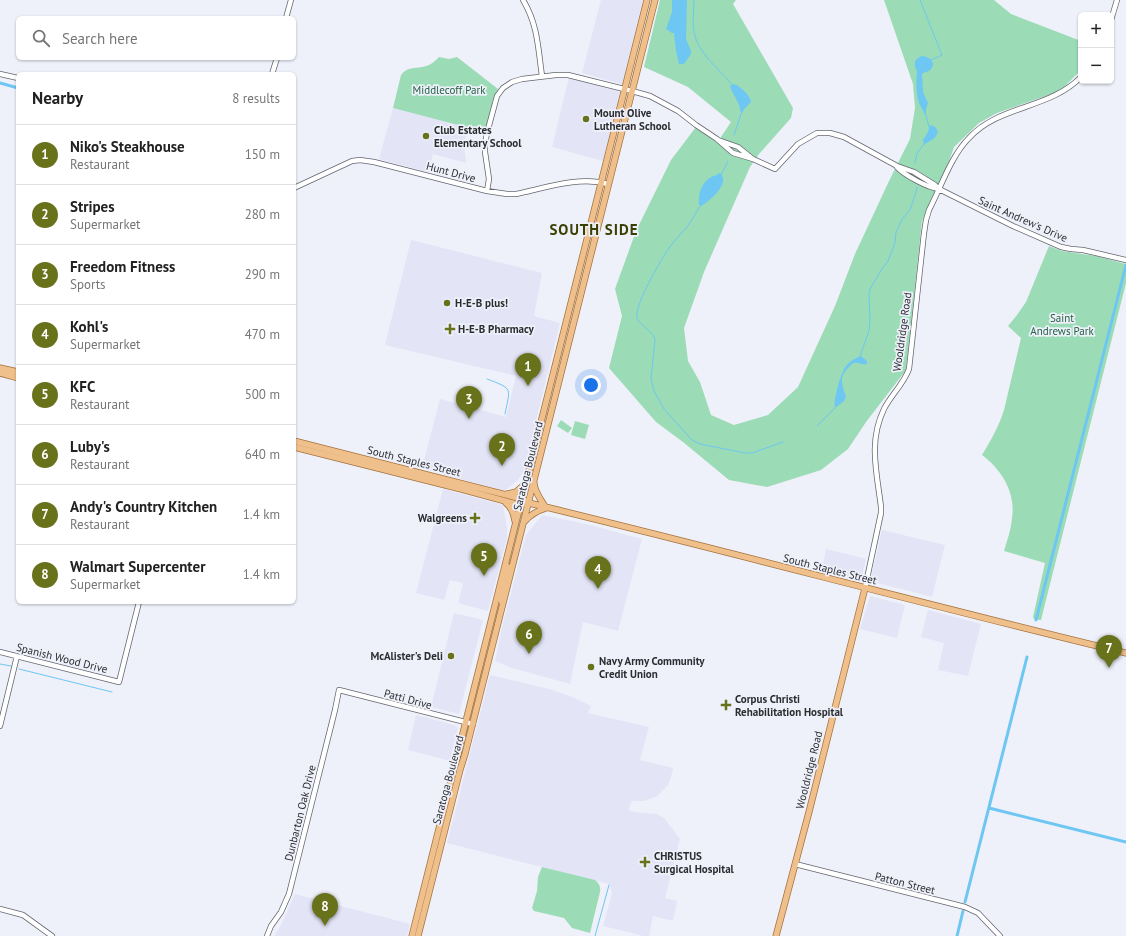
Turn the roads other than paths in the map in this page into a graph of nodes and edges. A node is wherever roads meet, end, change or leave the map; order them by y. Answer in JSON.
{"nodes":[{"id":1,"x":291,"y":0,"type":"edge"},
{"id":2,"x":523,"y":0,"type":"edge"},
{"id":3,"x":647,"y":0,"type":"edge"},
{"id":4,"x":655,"y":0,"type":"edge"},
{"id":5,"x":1117,"y":0,"type":"edge"},
{"id":6,"x":1113,"y":12,"type":"edge"},
{"id":7,"x":287,"y":16,"type":"edge"},
{"id":8,"x":276,"y":60,"type":"edge"},
{"id":9,"x":273,"y":72,"type":"edge"},
{"id":10,"x":0,"y":74,"type":"edge"},
{"id":11,"x":542,"y":76,"type":"junction"},
{"id":12,"x":16,"y":78,"type":"edge"},
{"id":13,"x":1078,"y":81,"type":"edge"},
{"id":14,"x":625,"y":89,"type":"junction"},
{"id":15,"x":632,"y":91,"type":"junction"},
{"id":16,"x":601,"y":182,"type":"junction"},
{"id":17,"x":608,"y":184,"type":"junction"},
{"id":18,"x":296,"y":187,"type":"edge"},
{"id":19,"x":939,"y":189,"type":"junction"},
{"id":20,"x":487,"y":191,"type":"junction"},
{"id":21,"x":587,"y":241,"type":"junction"},
{"id":22,"x":1126,"y":260,"type":"edge"},
{"id":23,"x":587,"y":272,"type":"junction"},
{"id":24,"x":572,"y":301,"type":"junction"},
{"id":25,"x":572,"y":330,"type":"junction"},
{"id":26,"x":564,"y":331,"type":"junction"},
{"id":27,"x":565,"y":358,"type":"junction"},
{"id":28,"x":0,"y":368,"type":"edge"},
{"id":29,"x":16,"y":372,"type":"edge"},
{"id":30,"x":0,"y":373,"type":"edge"},
{"id":31,"x":16,"y":377,"type":"edge"},
{"id":32,"x":551,"y":384,"type":"junction"},
{"id":33,"x":544,"y":410,"type":"junction"},
{"id":34,"x":552,"y":412,"type":"junction"},
{"id":35,"x":296,"y":442,"type":"edge"},
{"id":36,"x":543,"y":444,"type":"junction"},
{"id":37,"x":296,"y":448,"type":"edge"},
{"id":38,"x":333,"y":451,"type":"junction"},
{"id":39,"x":322,"y":454,"type":"junction"},
{"id":40,"x":346,"y":455,"type":"junction"},
{"id":41,"x":336,"y":457,"type":"junction"},
{"id":42,"x":415,"y":472,"type":"junction"},
{"id":43,"x":406,"y":475,"type":"junction"},
{"id":44,"x":534,"y":481,"type":"junction"},
{"id":45,"x":525,"y":484,"type":"junction"},
{"id":46,"x":505,"y":495,"type":"junction"},
{"id":47,"x":522,"y":499,"type":"junction"},
{"id":48,"x":504,"y":501,"type":"junction"},
{"id":49,"x":528,"y":504,"type":"junction"},
{"id":50,"x":520,"y":505,"type":"junction"},
{"id":51,"x":546,"y":508,"type":"junction"},
{"id":52,"x":524,"y":522,"type":"junction"},
{"id":53,"x":515,"y":527,"type":"junction"},
{"id":54,"x":505,"y":566,"type":"junction"},
{"id":55,"x":865,"y":588,"type":"junction"},
{"id":56,"x":138,"y":604,"type":"edge"},
{"id":57,"x":502,"y":609,"type":"junction"},
{"id":58,"x":485,"y":645,"type":"junction"},
{"id":59,"x":0,"y":652,"type":"edge"},
{"id":60,"x":1126,"y":653,"type":"edge"},
{"id":61,"x":17,"y":656,"type":"junction"},
{"id":62,"x":487,"y":668,"type":"junction"},
{"id":63,"x":339,"y":690,"type":"joint"},
{"id":64,"x":466,"y":723,"type":"junction"},
{"id":65,"x":473,"y":724,"type":"junction"},
{"id":66,"x":0,"y":726,"type":"edge"},
{"id":67,"x":439,"y":832,"type":"junction"},
{"id":68,"x":439,"y":853,"type":"junction"},
{"id":69,"x":795,"y":864,"type":"junction"},
{"id":70,"x":0,"y":909,"type":"edge"},
{"id":71,"x":52,"y":936,"type":"edge"},
{"id":72,"x":267,"y":936,"type":"edge"},
{"id":73,"x":412,"y":936,"type":"edge"},
{"id":74,"x":418,"y":936,"type":"edge"},
{"id":75,"x":776,"y":936,"type":"edge"},
{"id":76,"x":1000,"y":936,"type":"edge"}],
"edges":[{"from":1,"to":7,"type":"street"},
{"from":2,"to":11,"type":"street"},
{"from":3,"to":14,"type":"main road","name":"Saratoga Boulevard"},
{"from":4,"to":15,"type":"main road","name":"Saratoga Boulevard"},
{"from":5,"to":6,"type":"street"},
{"from":8,"to":9,"type":"street"},
{"from":10,"to":12,"type":"street"},
{"from":11,"to":14,"type":"street"},
{"from":11,"to":20,"type":"street"},
{"from":13,"to":19,"type":"street","name":"Wooldridge Road"},
{"from":14,"to":15,"type":"street"},
{"from":14,"to":16,"type":"main road","name":"Saratoga Boulevard"},
{"from":15,"to":17,"type":"main road","name":"Saratoga Boulevard"},
{"from":15,"to":19,"type":"street","name":"Saint Andrew's Drive"},
{"from":16,"to":17,"type":"street","name":"Hunt Drive"},
{"from":16,"to":20,"type":"street","name":"Hunt Drive"},
{"from":16,"to":21,"type":"main road","name":"Saratoga Boulevard"},
{"from":17,"to":23,"type":"main road","name":"Saratoga Boulevard"},
{"from":18,"to":20,"type":"street","name":"Hunt Drive"},
{"from":19,"to":22,"type":"street","name":"Saint Andrew's Drive"},
{"from":19,"to":55,"type":"street","name":"Wooldridge Road"},
{"from":21,"to":23,"type":"main road"},
{"from":21,"to":24,"type":"main road","name":"Saratoga Boulevard"},
{"from":23,"to":25,"type":"main road","name":"Saratoga Boulevard"},
{"from":24,"to":25,"type":"main road"},
{"from":24,"to":26,"type":"main road","name":"Saratoga Boulevard"},
{"from":25,"to":27,"type":"main road","name":"Saratoga Boulevard"},
{"from":26,"to":27,"type":"main road"},
{"from":26,"to":32,"type":"main road","name":"Saratoga Boulevard"},
{"from":27,"to":34,"type":"main road","name":"Saratoga Boulevard"},
{"from":28,"to":29,"type":"main road"},
{"from":30,"to":31,"type":"main road"},
{"from":32,"to":33,"type":"main road","name":"Saratoga Boulevard"},
{"from":32,"to":34,"type":"main road"},
{"from":33,"to":36,"type":"main road"},
{"from":33,"to":45,"type":"main road","name":"Saratoga Boulevard"},
{"from":34,"to":36,"type":"main road","name":"Saratoga Boulevard"},
{"from":35,"to":38,"type":"main road","name":"South Staples Street"},
{"from":36,"to":44,"type":"main road","name":"Saratoga Boulevard"},
{"from":37,"to":39,"type":"main road","name":"South Staples Street"},
{"from":38,"to":39,"type":"main road"},
{"from":38,"to":40,"type":"main road","name":"South Staples Street"},
{"from":39,"to":41,"type":"main road","name":"South Staples Street"},
{"from":40,"to":41,"type":"main road"},
{"from":40,"to":42,"type":"main road","name":"South Staples Street"},
{"from":41,"to":43,"type":"main road","name":"South Staples Street"},
{"from":42,"to":43,"type":"main road"},
{"from":42,"to":46,"type":"main road","name":"South Staples Street"},
{"from":43,"to":48,"type":"main road","name":"South Staples Street"},
{"from":44,"to":49,"type":"main road","name":"Saratoga Boulevard"},
{"from":44,"to":51,"type":"main road"},
{"from":45,"to":46,"type":"main road"},
{"from":45,"to":47,"type":"main road","name":"Saratoga Boulevard"},
{"from":46,"to":47,"type":"main road","name":"South Staples Street"},
{"from":47,"to":49,"type":"main road","name":"South Staples Street"},
{"from":47,"to":50,"type":"main road","name":"Saratoga Boulevard"},
{"from":48,"to":50,"type":"main road","name":"South Staples Street"},
{"from":48,"to":53,"type":"main road"},
{"from":49,"to":50,"type":"main road","name":"South Staples Street"},
{"from":49,"to":51,"type":"main road","name":"South Staples Street"},
{"from":49,"to":52,"type":"main road","name":"Saratoga Boulevard"},
{"from":50,"to":53,"type":"main road","name":"Saratoga Boulevard"},
{"from":51,"to":52,"type":"main road"},
{"from":51,"to":55,"type":"main road","name":"South Staples Street"},
{"from":52,"to":57,"type":"main road","name":"Saratoga Boulevard"},
{"from":53,"to":54,"type":"main road","name":"Saratoga Boulevard"},
{"from":54,"to":57,"type":"main road"},
{"from":54,"to":58,"type":"main road","name":"Saratoga Boulevard"},
{"from":55,"to":60,"type":"main road","name":"South Staples Street"},
{"from":55,"to":69,"type":"main road","name":"Wooldridge Road"},
{"from":56,"to":61,"type":"street","name":"Spanish Wood Drive"},
{"from":57,"to":62,"type":"main road","name":"Saratoga Boulevard"},
{"from":58,"to":62,"type":"main road"},
{"from":58,"to":64,"type":"main road","name":"Saratoga Boulevard"},
{"from":59,"to":61,"type":"street","name":"Spanish Wood Drive"},
{"from":61,"to":66,"type":"street"},
{"from":62,"to":65,"type":"main road","name":"Saratoga Boulevard"},
{"from":63,"to":64,"type":"street","name":"Patti Drive"},
{"from":63,"to":72,"type":"street","name":"Dunbarton Oak Drive"},
{"from":64,"to":65,"type":"street","name":"Patti Drive"},
{"from":64,"to":67,"type":"main road","name":"Saratoga Boulevard"},
{"from":65,"to":68,"type":"main road","name":"Saratoga Boulevard"},
{"from":67,"to":68,"type":"main road"},
{"from":67,"to":73,"type":"main road","name":"Saratoga Boulevard"},
{"from":68,"to":74,"type":"main road","name":"Saratoga Boulevard"},
{"from":69,"to":75,"type":"main road","name":"Wooldridge Road"},
{"from":69,"to":76,"type":"street","name":"Patton Street"},
{"from":70,"to":71,"type":"street"}]}
